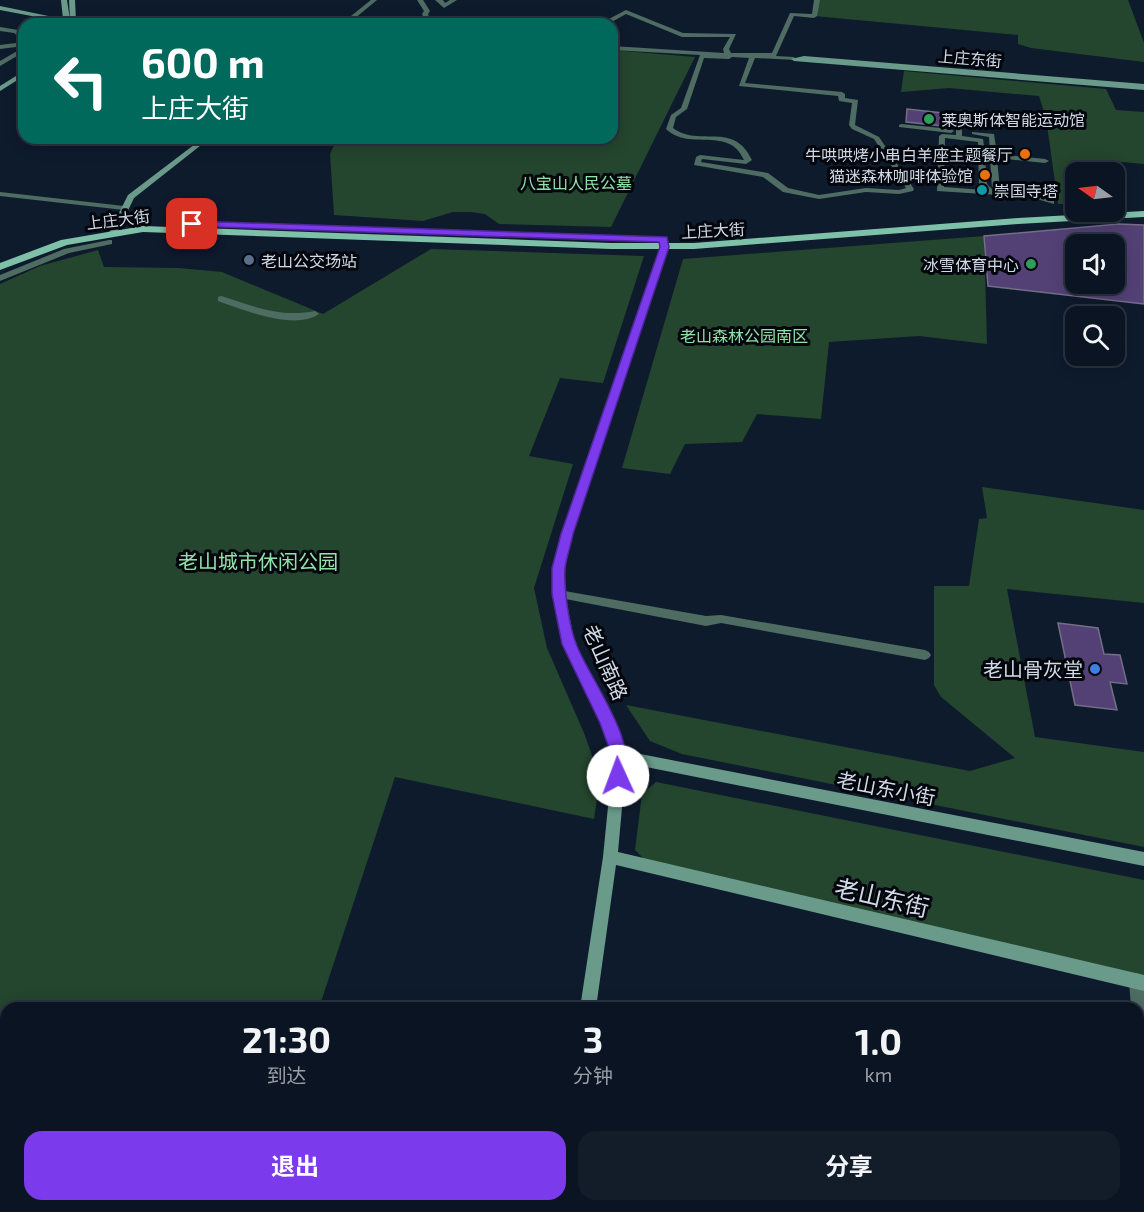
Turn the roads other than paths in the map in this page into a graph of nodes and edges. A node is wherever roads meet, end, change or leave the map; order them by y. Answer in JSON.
{"nodes":[{"id":1,"x":64,"y":0,"type":"edge"},
{"id":2,"x":72,"y":0,"type":"edge"},
{"id":3,"x":374,"y":0,"type":"edge"},
{"id":4,"x":420,"y":0,"type":"edge"},
{"id":5,"x":438,"y":0,"type":"edge"},
{"id":6,"x":454,"y":0,"type":"edge"},
{"id":7,"x":817,"y":0,"type":"edge"},
{"id":8,"x":0,"y":10,"type":"edge"},
{"id":9,"x":64,"y":11,"type":"junction"},
{"id":10,"x":47,"y":17,"type":"junction"},
{"id":11,"x":44,"y":18,"type":"edge"},
{"id":12,"x":51,"y":18,"type":"edge"},
{"id":13,"x":68,"y":18,"type":"edge"},
{"id":14,"x":71,"y":18,"type":"edge"},
{"id":15,"x":352,"y":18,"type":"edge"},
{"id":16,"x":427,"y":18,"type":"edge"},
{"id":17,"x":615,"y":18,"type":"edge"},
{"id":18,"x":0,"y":29,"type":"edge"},
{"id":19,"x":18,"y":35,"type":"edge"},
{"id":20,"x":18,"y":45,"type":"edge"},
{"id":21,"x":0,"y":47,"type":"edge"},
{"id":22,"x":618,"y":48,"type":"edge"},
{"id":23,"x":18,"y":49,"type":"edge"},
{"id":24,"x":794,"y":59,"type":"joint"},
{"id":25,"x":0,"y":64,"type":"edge"},
{"id":26,"x":18,"y":75,"type":"edge"},
{"id":27,"x":0,"y":87,"type":"edge"},
{"id":28,"x":1144,"y":87,"type":"edge"},
{"id":29,"x":959,"y":113,"type":"dead end"},
{"id":30,"x":901,"y":126,"type":"dead end"},
{"id":31,"x":959,"y":135,"type":"junction"},
{"id":32,"x":199,"y":144,"type":"edge"},
{"id":33,"x":982,"y":154,"type":"junction"},
{"id":34,"x":994,"y":156,"type":"junction"},
{"id":35,"x":1045,"y":161,"type":"dead end"},
{"id":36,"x":993,"y":191,"type":"junction"},
{"id":37,"x":0,"y":194,"type":"edge"},
{"id":38,"x":1051,"y":202,"type":"dead end"},
{"id":39,"x":124,"y":208,"type":"junction"},
{"id":40,"x":1125,"y":209,"type":"edge"},
{"id":41,"x":1144,"y":209,"type":"edge"},
{"id":42,"x":1065,"y":214,"type":"edge"},
{"id":43,"x":1144,"y":214,"type":"edge"},
{"id":44,"x":113,"y":234,"type":"junction"},
{"id":45,"x":664,"y":243,"type":"junction"},
{"id":46,"x":0,"y":260,"type":"edge"},
{"id":47,"x":0,"y":267,"type":"edge"},
{"id":48,"x":0,"y":278,"type":"edge"},
{"id":49,"x":221,"y":299,"type":"dead end"},
{"id":50,"x":315,"y":314,"type":"dead end"},
{"id":51,"x":559,"y":594,"type":"junction"},
{"id":52,"x":925,"y":655,"type":"dead end"},
{"id":53,"x":620,"y":756,"type":"junction"},
{"id":54,"x":610,"y":857,"type":"junction"},
{"id":55,"x":1144,"y":859,"type":"edge"},
{"id":56,"x":1140,"y":982,"type":"edge"},
{"id":57,"x":589,"y":1002,"type":"edge"},
{"id":58,"x":1141,"y":1002,"type":"edge"}],
"edges":[{"from":1,"to":9,"type":"main road"},
{"from":2,"to":14,"type":"main road"},
{"from":3,"to":15,"type":"street"},
{"from":4,"to":16,"type":"street"},
{"from":5,"to":6,"type":"street"},
{"from":7,"to":17,"type":"street"},
{"from":8,"to":10,"type":"main road"},
{"from":8,"to":11,"type":"main road"},
{"from":9,"to":10,"type":"main road"},
{"from":9,"to":13,"type":"main road"},
{"from":10,"to":12,"type":"main road"},
{"from":18,"to":19,"type":"street"},
{"from":20,"to":21,"type":"street"},
{"from":22,"to":24,"type":"street","name":"上庄东街"},
{"from":23,"to":25,"type":"street"},
{"from":24,"to":28,"type":"main road","name":"上庄东街"},
{"from":26,"to":27,"type":"main road"},
{"from":29,"to":31,"type":"street"},
{"from":30,"to":31,"type":"street"},
{"from":31,"to":33,"type":"street"},
{"from":31,"to":34,"type":"street"},
{"from":31,"to":36,"type":"street"},
{"from":32,"to":39,"type":"main road"},
{"from":33,"to":34,"type":"street"},
{"from":33,"to":36,"type":"street"},
{"from":34,"to":35,"type":"street"},
{"from":34,"to":36,"type":"street"},
{"from":36,"to":38,"type":"street"},
{"from":37,"to":39,"type":"street"},
{"from":39,"to":44,"type":"main road"},
{"from":40,"to":41,"type":"main road"},
{"from":42,"to":45,"type":"main road","name":"上庄大街"},
{"from":43,"to":45,"type":"main road","name":"上庄大街"},
{"from":44,"to":45,"type":"main road","name":"上庄大街"},
{"from":44,"to":46,"type":"main road","name":"上庄大街"},
{"from":44,"to":47,"type":"main road","name":"上庄大街"},
{"from":44,"to":48,"type":"street"},
{"from":45,"to":51,"type":"main road","name":"老山南路"},
{"from":49,"to":50,"type":"street"},
{"from":51,"to":52,"type":"street"},
{"from":51,"to":53,"type":"main road","name":"老山南路"},
{"from":53,"to":54,"type":"main road","name":"老山南路"},
{"from":53,"to":55,"type":"main road","name":"老山东小街"},
{"from":54,"to":56,"type":"main road","name":"老山东街"},
{"from":54,"to":57,"type":"main road","name":"老山南路"},
{"from":56,"to":58,"type":"street"}]}
